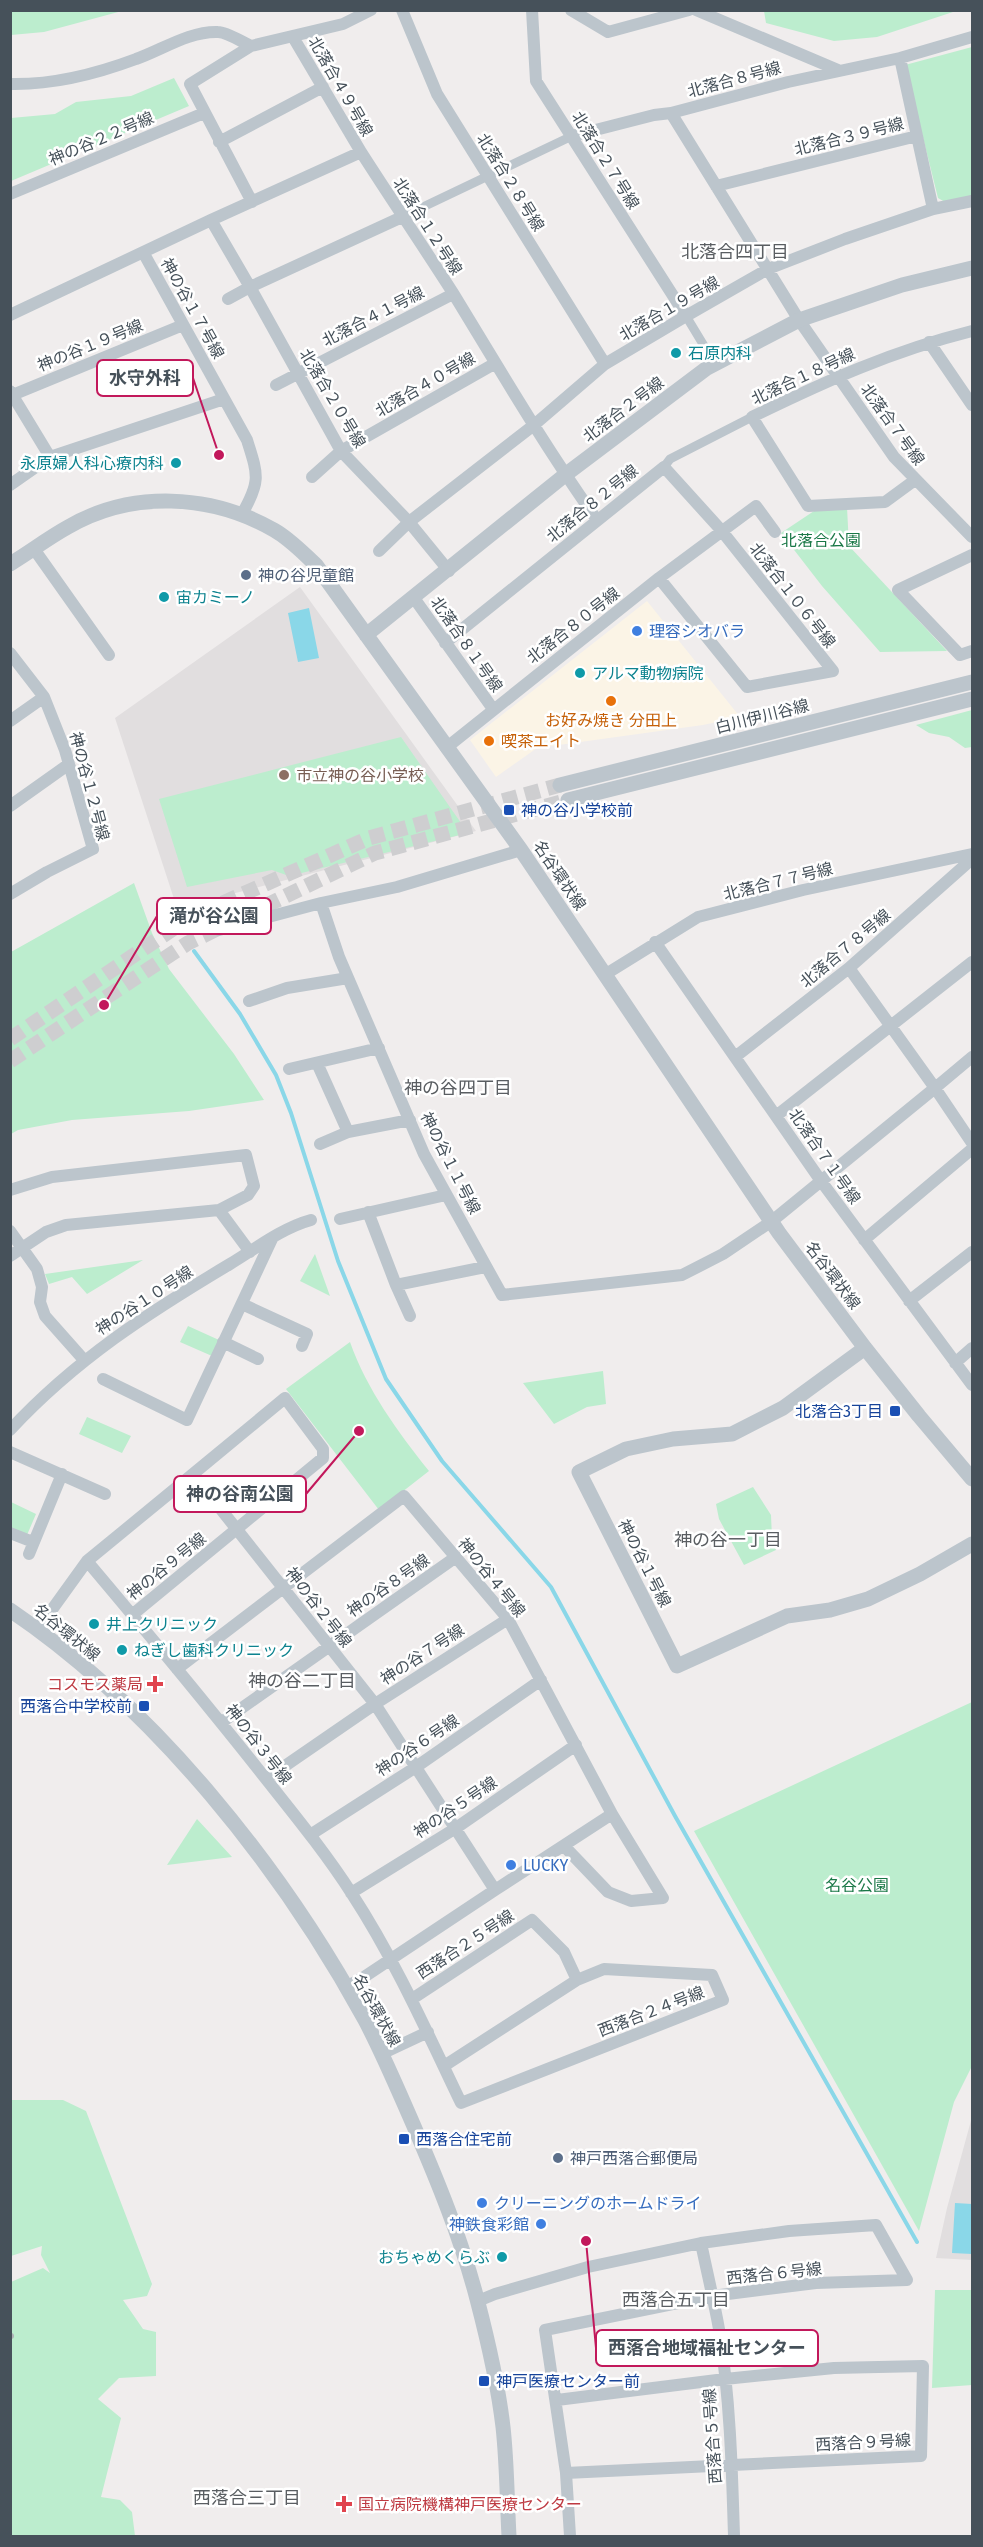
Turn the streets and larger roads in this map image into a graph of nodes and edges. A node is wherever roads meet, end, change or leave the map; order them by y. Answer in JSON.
{"nodes":[{"id":1,"x":371,"y":10,"type":"edge"},
{"id":2,"x":402,"y":10,"type":"edge"},
{"id":3,"x":532,"y":10,"type":"edge"},
{"id":4,"x":572,"y":10,"type":"edge"},
{"id":5,"x":688,"y":10,"type":"edge"},
{"id":6,"x":696,"y":10,"type":"edge"},
{"id":7,"x":293,"y":37,"type":"junction"},
{"id":8,"x":972,"y":37,"type":"edge"},
{"id":9,"x":251,"y":46,"type":"junction"},
{"id":10,"x":900,"y":58,"type":"junction"},
{"id":11,"x":838,"y":70,"type":"junction"},
{"id":12,"x":10,"y":84,"type":"edge"},
{"id":13,"x":322,"y":87,"type":"junction"},
{"id":14,"x":204,"y":112,"type":"junction"},
{"id":15,"x":671,"y":113,"type":"junction"},
{"id":16,"x":572,"y":136,"type":"junction"},
{"id":17,"x":916,"y":136,"type":"junction"},
{"id":18,"x":219,"y":141,"type":"junction"},
{"id":19,"x":360,"y":152,"type":"junction"},
{"id":20,"x":487,"y":176,"type":"junction"},
{"id":21,"x":716,"y":186,"type":"junction"},
{"id":22,"x":10,"y":194,"type":"edge"},
{"id":23,"x":972,"y":201,"type":"edge"},
{"id":24,"x":252,"y":202,"type":"junction"},
{"id":25,"x":933,"y":209,"type":"junction"},
{"id":26,"x":402,"y":217,"type":"junction"},
{"id":27,"x":211,"y":220,"type":"junction"},
{"id":28,"x":143,"y":252,"type":"junction"},
{"id":29,"x":972,"y":268,"type":"edge"},
{"id":30,"x":768,"y":269,"type":"junction"},
{"id":31,"x":250,"y":287,"type":"junction"},
{"id":32,"x":453,"y":294,"type":"junction"},
{"id":33,"x":228,"y":299,"type":"dead end"},
{"id":34,"x":10,"y":315,"type":"edge"},
{"id":35,"x":686,"y":316,"type":"junction"},
{"id":36,"x":799,"y":320,"type":"junction"},
{"id":37,"x":183,"y":325,"type":"junction"},
{"id":38,"x":972,"y":331,"type":"edge"},
{"id":39,"x":929,"y":342,"type":"junction"},
{"id":40,"x":494,"y":364,"type":"junction"},
{"id":41,"x":605,"y":364,"type":"junction"},
{"id":42,"x":715,"y":364,"type":"junction"},
{"id":43,"x":298,"y":374,"type":"junction"},
{"id":44,"x":838,"y":375,"type":"junction"},
{"id":45,"x":276,"y":385,"type":"dead end"},
{"id":46,"x":11,"y":394,"type":"edge"},
{"id":47,"x":224,"y":399,"type":"junction"},
{"id":48,"x":972,"y":405,"type":"edge"},
{"id":49,"x":752,"y":417,"type":"junction"},
{"id":50,"x":534,"y":425,"type":"junction"},
{"id":51,"x":341,"y":451,"type":"junction"},
{"id":52,"x":50,"y":457,"type":"junction"},
{"id":53,"x":663,"y":467,"type":"junction"},
{"id":54,"x":565,"y":475,"type":"junction"},
{"id":55,"x":312,"y":477,"type":"dead end"},
{"id":56,"x":915,"y":480,"type":"junction"},
{"id":57,"x":10,"y":485,"type":"edge"},
{"id":58,"x":242,"y":513,"type":"junction"},
{"id":59,"x":597,"y":520,"type":"junction"},
{"id":60,"x":409,"y":522,"type":"junction"},
{"id":61,"x":721,"y":530,"type":"junction"},
{"id":62,"x":775,"y":532,"type":"dead end"},
{"id":63,"x":972,"y":537,"type":"edge"},
{"id":64,"x":34,"y":549,"type":"junction"},
{"id":65,"x":379,"y":551,"type":"dead end"},
{"id":66,"x":972,"y":555,"type":"edge"},
{"id":67,"x":10,"y":564,"type":"edge"},
{"id":68,"x":448,"y":571,"type":"junction"},
{"id":69,"x":659,"y":578,"type":"junction"},
{"id":70,"x":414,"y":598,"type":"junction"},
{"id":71,"x":366,"y":635,"type":"junction"},
{"id":72,"x":445,"y":643,"type":"junction"},
{"id":73,"x":972,"y":651,"type":"edge"},
{"id":74,"x":10,"y":653,"type":"edge"},
{"id":75,"x":109,"y":655,"type":"dead end"},
{"id":76,"x":972,"y":682,"type":"edge"},
{"id":77,"x":44,"y":698,"type":"junction"},
{"id":78,"x":972,"y":699,"type":"edge"},
{"id":79,"x":493,"y":709,"type":"junction"},
{"id":80,"x":10,"y":721,"type":"edge"},
{"id":81,"x":446,"y":748,"type":"junction"},
{"id":82,"x":69,"y":764,"type":"junction"},
{"id":83,"x":560,"y":785,"type":"tunnel mouth"},
{"id":84,"x":568,"y":800,"type":"tunnel mouth"},
{"id":85,"x":10,"y":806,"type":"edge"},
{"id":86,"x":521,"y":850,"type":"junction"},
{"id":87,"x":972,"y":854,"type":"edge"},
{"id":88,"x":972,"y":859,"type":"edge"},
{"id":89,"x":10,"y":894,"type":"edge"},
{"id":90,"x":321,"y":903,"type":"junction"},
{"id":91,"x":219,"y":930,"type":"dead end"},
{"id":92,"x":655,"y":942,"type":"junction"},
{"id":93,"x":972,"y":962,"type":"edge"},
{"id":94,"x":849,"y":968,"type":"junction"},
{"id":95,"x":606,"y":974,"type":"junction"},
{"id":96,"x":348,"y":978,"type":"junction"},
{"id":97,"x":249,"y":1001,"type":"dead end"},
{"id":98,"x":890,"y":1028,"type":"junction"},
{"id":99,"x":379,"y":1048,"type":"junction"},
{"id":100,"x":735,"y":1057,"type":"junction"},
{"id":101,"x":972,"y":1057,"type":"edge"},
{"id":102,"x":317,"y":1063,"type":"junction"},
{"id":103,"x":289,"y":1069,"type":"dead end"},
{"id":104,"x":935,"y":1088,"type":"junction"},
{"id":105,"x":776,"y":1116,"type":"junction"},
{"id":106,"x":410,"y":1120,"type":"junction"},
{"id":107,"x":348,"y":1132,"type":"junction"},
{"id":108,"x":972,"y":1143,"type":"edge"},
{"id":109,"x":320,"y":1144,"type":"dead end"},
{"id":110,"x":972,"y":1149,"type":"edge"},
{"id":111,"x":821,"y":1181,"type":"junction"},
{"id":112,"x":10,"y":1190,"type":"edge"},
{"id":113,"x":446,"y":1196,"type":"junction"},
{"id":114,"x":219,"y":1209,"type":"junction"},
{"id":115,"x":368,"y":1212,"type":"junction"},
{"id":116,"x":340,"y":1219,"type":"dead end"},
{"id":117,"x":311,"y":1220,"type":"dead end"},
{"id":118,"x":771,"y":1221,"type":"junction"},
{"id":119,"x":10,"y":1231,"type":"edge"},
{"id":120,"x":272,"y":1238,"type":"junction"},
{"id":121,"x":864,"y":1240,"type":"junction"},
{"id":122,"x":22,"y":1248,"type":"junction"},
{"id":123,"x":250,"y":1252,"type":"junction"},
{"id":124,"x":972,"y":1252,"type":"edge"},
{"id":125,"x":10,"y":1256,"type":"edge"},
{"id":126,"x":485,"y":1267,"type":"junction"},
{"id":127,"x":396,"y":1285,"type":"junction"},
{"id":128,"x":909,"y":1301,"type":"junction"},
{"id":129,"x":242,"y":1304,"type":"junction"},
{"id":130,"x":410,"y":1316,"type":"dead end"},
{"id":131,"x":224,"y":1342,"type":"junction"},
{"id":132,"x":302,"y":1346,"type":"dead end"},
{"id":133,"x":865,"y":1348,"type":"junction"},
{"id":134,"x":972,"y":1348,"type":"edge"},
{"id":135,"x":258,"y":1359,"type":"dead end"},
{"id":136,"x":84,"y":1360,"type":"junction"},
{"id":137,"x":955,"y":1363,"type":"junction"},
{"id":138,"x":103,"y":1379,"type":"dead end"},
{"id":139,"x":972,"y":1385,"type":"edge"},
{"id":140,"x":10,"y":1430,"type":"edge"},
{"id":141,"x":10,"y":1452,"type":"edge"},
{"id":142,"x":62,"y":1474,"type":"junction"},
{"id":143,"x":194,"y":1474,"type":"junction"},
{"id":144,"x":972,"y":1479,"type":"edge"},
{"id":145,"x":105,"y":1494,"type":"dead end"},
{"id":146,"x":237,"y":1529,"type":"junction"},
{"id":147,"x":10,"y":1533,"type":"edge"},
{"id":148,"x":972,"y":1544,"type":"edge"},
{"id":149,"x":456,"y":1557,"type":"junction"},
{"id":150,"x":87,"y":1561,"type":"junction"},
{"id":151,"x":283,"y":1587,"type":"junction"},
{"id":152,"x":10,"y":1610,"type":"edge"},
{"id":153,"x":132,"y":1615,"type":"junction"},
{"id":154,"x":508,"y":1619,"type":"junction"},
{"id":155,"x":39,"y":1629,"type":"junction"},
{"id":156,"x":330,"y":1646,"type":"junction"},
{"id":157,"x":177,"y":1669,"type":"junction"},
{"id":158,"x":541,"y":1680,"type":"junction"},
{"id":159,"x":375,"y":1704,"type":"junction"},
{"id":160,"x":222,"y":1722,"type":"junction"},
{"id":161,"x":576,"y":1745,"type":"junction"},
{"id":162,"x":416,"y":1767,"type":"junction"},
{"id":163,"x":266,"y":1779,"type":"junction"},
{"id":164,"x":612,"y":1814,"type":"junction"},
{"id":165,"x":456,"y":1828,"type":"junction"},
{"id":166,"x":309,"y":1835,"type":"junction"},
{"id":167,"x":564,"y":1846,"type":"junction"},
{"id":168,"x":495,"y":1890,"type":"junction"},
{"id":169,"x":351,"y":1893,"type":"junction"},
{"id":170,"x":391,"y":1959,"type":"junction"},
{"id":171,"x":577,"y":1980,"type":"junction"},
{"id":172,"x":345,"y":1987,"type":"junction"},
{"id":173,"x":412,"y":1999,"type":"junction"},
{"id":174,"x":428,"y":2032,"type":"junction"},
{"id":175,"x":381,"y":2054,"type":"junction"},
{"id":176,"x":444,"y":2066,"type":"junction"},
{"id":177,"x":701,"y":2243,"type":"junction"},
{"id":178,"x":712,"y":2296,"type":"junction"},
{"id":179,"x":478,"y":2301,"type":"junction"},
{"id":180,"x":725,"y":2379,"type":"junction"},
{"id":181,"x":557,"y":2400,"type":"junction"},
{"id":182,"x":732,"y":2464,"type":"junction"},
{"id":183,"x":566,"y":2473,"type":"junction"},
{"id":184,"x":509,"y":2536,"type":"edge"},
{"id":185,"x":570,"y":2536,"type":"edge"},
{"id":186,"x":734,"y":2536,"type":"edge"}],
"edges":[{"from":1,"to":7,"type":"street"},
{"from":2,"to":20,"type":"street","name":"北落合２８号線"},
{"from":3,"to":16,"type":"street","name":"北落合２７号線"},
{"from":4,"to":5,"type":"street"},
{"from":6,"to":11,"type":"street"},
{"from":7,"to":9,"type":"street"},
{"from":7,"to":13,"type":"street","name":"北落合４９号線"},
{"from":8,"to":10,"type":"street","name":"北落合８号線"},
{"from":9,"to":12,"type":"street"},
{"from":9,"to":14,"type":"street"},
{"from":10,"to":11,"type":"street","name":"北落合８号線"},
{"from":10,"to":17,"type":"street"},
{"from":11,"to":15,"type":"street","name":"北落合８号線"},
{"from":13,"to":18,"type":"street"},
{"from":13,"to":19,"type":"street","name":"北落合４９号線"},
{"from":14,"to":18,"type":"street"},
{"from":14,"to":22,"type":"street","name":"神の谷２２号線"},
{"from":15,"to":16,"type":"street"},
{"from":15,"to":21,"type":"street","name":"北落合８号線"},
{"from":16,"to":20,"type":"street"},
{"from":16,"to":35,"type":"street","name":"北落合２７号線"},
{"from":17,"to":21,"type":"street","name":"北落合３９号線"},
{"from":17,"to":25,"type":"street","name":"北落合３９号線"},
{"from":18,"to":24,"type":"street"},
{"from":19,"to":24,"type":"street"},
{"from":19,"to":26,"type":"street","name":"北落合１２号線"},
{"from":20,"to":26,"type":"street"},
{"from":20,"to":41,"type":"street","name":"北落合２８号線"},
{"from":21,"to":30,"type":"street","name":"北落合８号線"},
{"from":23,"to":25,"type":"street","name":"北落合１９号線"},
{"from":24,"to":27,"type":"street"},
{"from":25,"to":30,"type":"street","name":"北落合１９号線"},
{"from":26,"to":31,"type":"street"},
{"from":26,"to":32,"type":"street","name":"北落合１２号線"},
{"from":27,"to":28,"type":"street"},
{"from":27,"to":31,"type":"street","name":"北落合２０号線"},
{"from":28,"to":34,"type":"street","name":"神の谷１７号線"},
{"from":28,"to":37,"type":"street","name":"神の谷１７号線"},
{"from":29,"to":36,"type":"street","name":"北落合２号線"},
{"from":30,"to":35,"type":"street","name":"北落合１９号線"},
{"from":30,"to":36,"type":"street","name":"北落合８号線"},
{"from":31,"to":33,"type":"street"},
{"from":31,"to":43,"type":"street","name":"北落合２０号線"},
{"from":32,"to":40,"type":"street","name":"北落合１２号線"},
{"from":32,"to":43,"type":"street","name":"北落合４１号線"},
{"from":35,"to":41,"type":"street","name":"北落合１９号線"},
{"from":35,"to":42,"type":"street"},
{"from":36,"to":42,"type":"street","name":"北落合２号線"},
{"from":36,"to":44,"type":"street","name":"北落合７号線"},
{"from":37,"to":46,"type":"street","name":"神の谷１９号線"},
{"from":37,"to":47,"type":"street","name":"神の谷１７号線"},
{"from":38,"to":39,"type":"street","name":"北落合１８号線"},
{"from":39,"to":44,"type":"street","name":"北落合１８号線"},
{"from":39,"to":48,"type":"street"},
{"from":40,"to":50,"type":"street","name":"北落合１２号線"},
{"from":40,"to":51,"type":"street","name":"北落合４０号線"},
{"from":41,"to":50,"type":"street","name":"北落合１９号線"},
{"from":42,"to":54,"type":"street","name":"北落合２号線"},
{"from":43,"to":45,"type":"street","name":"北落合４１号線"},
{"from":43,"to":51,"type":"street","name":"北落合２０号線"},
{"from":44,"to":49,"type":"street","name":"北落合１８号線"},
{"from":44,"to":56,"type":"street","name":"北落合７号線"},
{"from":46,"to":52,"type":"street"},
{"from":47,"to":52,"type":"street"},
{"from":47,"to":58,"type":"street","name":"神の谷１７号線"},
{"from":49,"to":53,"type":"street"},
{"from":49,"to":56,"type":"street","name":"北落合１８号線"},
{"from":50,"to":54,"type":"street","name":"北落合１２号線"},
{"from":50,"to":60,"type":"street"},
{"from":51,"to":55,"type":"street","name":"北落合４０号線"},
{"from":51,"to":60,"type":"street","name":"北落合２０号線"},
{"from":52,"to":57,"type":"street"},
{"from":53,"to":59,"type":"street","name":"北落合８２号線"},
{"from":53,"to":61,"type":"street","name":"北落合８２号線"},
{"from":54,"to":59,"type":"street","name":"北落合１２号線"},
{"from":54,"to":68,"type":"street","name":"北落合２号線"},
{"from":56,"to":63,"type":"street","name":"北落合７号線"},
{"from":58,"to":64,"type":"street","name":"名谷環状線"},
{"from":58,"to":71,"type":"street","name":"名谷環状線"},
{"from":59,"to":72,"type":"street","name":"北落合８２号線"},
{"from":60,"to":65,"type":"street"},
{"from":60,"to":68,"type":"street","name":"北落合２０号線"},
{"from":61,"to":62,"type":"street"},
{"from":61,"to":69,"type":"street","name":"北落合８０号線"},
{"from":61,"to":69,"type":"street","name":"北落合１０６号線"},
{"from":64,"to":67,"type":"street","name":"名谷環状線"},
{"from":64,"to":75,"type":"street"},
{"from":66,"to":73,"type":"street"},
{"from":68,"to":70,"type":"street","name":"北落合２号線"},
{"from":69,"to":79,"type":"street","name":"北落合８０号線"},
{"from":70,"to":71,"type":"street","name":"北落合２号線"},
{"from":70,"to":72,"type":"street","name":"北落合８１号線"},
{"from":71,"to":81,"type":"street","name":"名谷環状線"},
{"from":72,"to":79,"type":"street","name":"北落合８１号線"},
{"from":74,"to":77,"type":"street","name":"神の谷１２号線"},
{"from":76,"to":83,"type":"street","name":"白川伊川谷線"},
{"from":77,"to":80,"type":"street"},
{"from":77,"to":82,"type":"street","name":"神の谷１２号線"},
{"from":78,"to":84,"type":"street"},
{"from":79,"to":81,"type":"street","name":"北落合８０号線"},
{"from":81,"to":86,"type":"street","name":"名谷環状線"},
{"from":82,"to":85,"type":"street"},
{"from":82,"to":89,"type":"street","name":"神の谷１２号線"},
{"from":86,"to":90,"type":"street"},
{"from":86,"to":95,"type":"street","name":"名谷環状線"},
{"from":87,"to":92,"type":"street","name":"北落合７７号線"},
{"from":88,"to":94,"type":"street","name":"北落合７８号線"},
{"from":90,"to":91,"type":"street"},
{"from":90,"to":96,"type":"street","name":"神の谷１１号線"},
{"from":92,"to":95,"type":"street","name":"北落合７７号線"},
{"from":92,"to":100,"type":"street","name":"北落合７１号線"},
{"from":93,"to":98,"type":"street"},
{"from":94,"to":98,"type":"street"},
{"from":94,"to":100,"type":"street","name":"北落合７８号線"},
{"from":95,"to":118,"type":"street","name":"名谷環状線"},
{"from":96,"to":97,"type":"street"},
{"from":96,"to":99,"type":"street","name":"神の谷１１号線"},
{"from":98,"to":104,"type":"street"},
{"from":98,"to":105,"type":"street"},
{"from":99,"to":102,"type":"street"},
{"from":99,"to":106,"type":"street","name":"神の谷１１号線"},
{"from":100,"to":105,"type":"street","name":"北落合７１号線"},
{"from":101,"to":104,"type":"street"},
{"from":102,"to":103,"type":"street"},
{"from":102,"to":107,"type":"street"},
{"from":104,"to":108,"type":"street"},
{"from":104,"to":111,"type":"street"},
{"from":105,"to":111,"type":"street","name":"北落合７１号線"},
{"from":106,"to":107,"type":"street"},
{"from":106,"to":113,"type":"street","name":"神の谷１１号線"},
{"from":107,"to":109,"type":"street"},
{"from":110,"to":121,"type":"street"},
{"from":111,"to":118,"type":"street"},
{"from":111,"to":121,"type":"street","name":"北落合７１号線"},
{"from":112,"to":114,"type":"street"},
{"from":113,"to":115,"type":"street"},
{"from":113,"to":126,"type":"street","name":"神の谷１１号線"},
{"from":114,"to":122,"type":"street"},
{"from":114,"to":123,"type":"street"},
{"from":115,"to":116,"type":"street"},
{"from":115,"to":127,"type":"street"},
{"from":117,"to":120,"type":"street","name":"神の谷１０号線"},
{"from":118,"to":126,"type":"street","name":"神の谷１１号線"},
{"from":118,"to":133,"type":"street","name":"名谷環状線"},
{"from":119,"to":122,"type":"street"},
{"from":120,"to":123,"type":"street","name":"神の谷１０号線"},
{"from":120,"to":129,"type":"street"},
{"from":121,"to":128,"type":"street","name":"北落合７１号線"},
{"from":122,"to":125,"type":"street"},
{"from":122,"to":136,"type":"street"},
{"from":123,"to":136,"type":"street","name":"神の谷１０号線"},
{"from":124,"to":128,"type":"street"},
{"from":126,"to":127,"type":"street"},
{"from":127,"to":130,"type":"street"},
{"from":128,"to":137,"type":"street","name":"北落合７１号線"},
{"from":129,"to":131,"type":"street"},
{"from":129,"to":132,"type":"street"},
{"from":131,"to":135,"type":"street"},
{"from":131,"to":138,"type":"street"},
{"from":133,"to":144,"type":"street","name":"名谷環状線"},
{"from":133,"to":148,"type":"street","name":"神の谷１号線"},
{"from":134,"to":137,"type":"street"},
{"from":136,"to":140,"type":"street","name":"神の谷１０号線"},
{"from":137,"to":139,"type":"street","name":"北落合７１号線"},
{"from":141,"to":142,"type":"street"},
{"from":142,"to":145,"type":"street"},
{"from":142,"to":147,"type":"street"},
{"from":143,"to":146,"type":"street","name":"神の谷２号線"},
{"from":143,"to":146,"type":"street","name":"神の谷９号線"},
{"from":143,"to":150,"type":"street"},
{"from":146,"to":151,"type":"street","name":"神の谷２号線"},
{"from":146,"to":153,"type":"street","name":"神の谷９号線"},
{"from":149,"to":151,"type":"street","name":"神の谷４号線"},
{"from":149,"to":154,"type":"street","name":"神の谷４号線"},
{"from":149,"to":156,"type":"street","name":"神の谷８号線"},
{"from":150,"to":153,"type":"street","name":"神の谷３号線"},
{"from":150,"to":155,"type":"street"},
{"from":151,"to":156,"type":"street","name":"神の谷２号線"},
{"from":151,"to":157,"type":"street","name":"神の谷４号線"},
{"from":152,"to":155,"type":"street","name":"名谷環状線"},
{"from":153,"to":157,"type":"street","name":"神の谷３号線"},
{"from":154,"to":158,"type":"street","name":"神の谷４号線"},
{"from":154,"to":159,"type":"street","name":"神の谷７号線"},
{"from":155,"to":172,"type":"street","name":"名谷環状線"},
{"from":156,"to":159,"type":"street","name":"神の谷２号線"},
{"from":156,"to":160,"type":"street","name":"神の谷８号線"},
{"from":157,"to":160,"type":"street","name":"神の谷３号線"},
{"from":158,"to":161,"type":"street","name":"神の谷４号線"},
{"from":158,"to":162,"type":"street","name":"神の谷６号線"},
{"from":159,"to":162,"type":"street","name":"神の谷２号線"},
{"from":159,"to":163,"type":"street","name":"神の谷７号線"},
{"from":160,"to":163,"type":"street","name":"神の谷３号線"},
{"from":161,"to":164,"type":"street","name":"神の谷４号線"},
{"from":161,"to":165,"type":"street","name":"神の谷５号線"},
{"from":162,"to":165,"type":"street","name":"神の谷２号線"},
{"from":162,"to":166,"type":"street","name":"神の谷６号線"},
{"from":163,"to":166,"type":"street","name":"神の谷３号線"},
{"from":164,"to":167,"type":"street"},
{"from":164,"to":167,"type":"street","name":"神の谷４号線"},
{"from":165,"to":168,"type":"street","name":"神の谷２号線"},
{"from":165,"to":169,"type":"street","name":"神の谷５号線"},
{"from":166,"to":169,"type":"street","name":"神の谷３号線"},
{"from":167,"to":168,"type":"street"},
{"from":168,"to":170,"type":"street"},
{"from":169,"to":170,"type":"street","name":"神の谷３号線"},
{"from":170,"to":172,"type":"street"},
{"from":170,"to":173,"type":"street","name":"西落合２４号線"},
{"from":171,"to":173,"type":"street","name":"西落合２５号線"},
{"from":171,"to":176,"type":"street","name":"西落合２４号線"},
{"from":171,"to":176,"type":"street","name":"西落合２４号線"},
{"from":172,"to":175,"type":"street","name":"名谷環状線"},
{"from":173,"to":174,"type":"street","name":"西落合２４号線"},
{"from":174,"to":175,"type":"street"},
{"from":174,"to":176,"type":"street","name":"西落合２４号線"},
{"from":175,"to":179,"type":"street","name":"名谷環状線"},
{"from":177,"to":178,"type":"street","name":"西落合５号線"},
{"from":177,"to":178,"type":"street","name":"西落合６号線"},
{"from":177,"to":179,"type":"street"},
{"from":178,"to":180,"type":"street","name":"西落合５号線"},
{"from":178,"to":181,"type":"street","name":"西落合６号線"},
{"from":179,"to":184,"type":"street","name":"名谷環状線"},
{"from":180,"to":181,"type":"street","name":"西落合９号線"},
{"from":180,"to":182,"type":"street","name":"西落合５号線"},
{"from":180,"to":182,"type":"street","name":"西落合９号線"},
{"from":181,"to":183,"type":"street","name":"西落合６号線"},
{"from":182,"to":183,"type":"street","name":"西落合９号線"},
{"from":182,"to":186,"type":"street","name":"西落合５号線"},
{"from":183,"to":185,"type":"street","name":"西落合６号線"}]}
